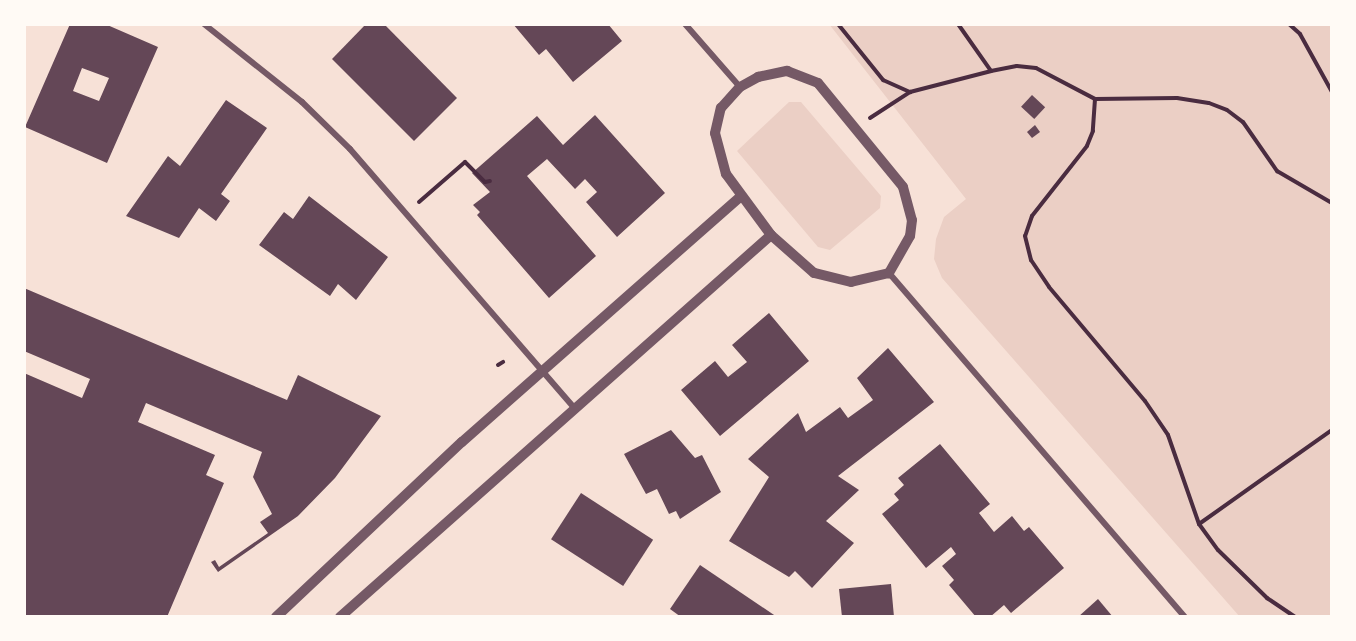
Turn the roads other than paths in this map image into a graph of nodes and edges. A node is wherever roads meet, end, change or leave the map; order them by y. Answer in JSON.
{"nodes":[{"id":1,"x":204,"y":24,"type":"edge"},
{"id":2,"x":685,"y":24,"type":"edge"},
{"id":3,"x":740,"y":87,"type":"junction"},
{"id":4,"x":740,"y":197,"type":"junction"},
{"id":5,"x":771,"y":235,"type":"junction"},
{"id":6,"x":889,"y":273,"type":"junction"},
{"id":7,"x":542,"y":371,"type":"junction"},
{"id":8,"x":574,"y":408,"type":"junction"},
{"id":9,"x":276,"y":617,"type":"edge"},
{"id":10,"x":340,"y":617,"type":"edge"},
{"id":11,"x":1185,"y":617,"type":"edge"}],
"edges":[{"from":1,"to":7,"type":"street"},
{"from":2,"to":3,"type":"street"},
{"from":3,"to":4,"type":"street"},
{"from":3,"to":6,"type":"street"},
{"from":4,"to":5,"type":"street"},
{"from":4,"to":7,"type":"street"},
{"from":5,"to":6,"type":"street"},
{"from":5,"to":8,"type":"street"},
{"from":6,"to":11,"type":"street"},
{"from":7,"to":8,"type":"street"},
{"from":7,"to":9,"type":"street"},
{"from":8,"to":10,"type":"street"}]}
